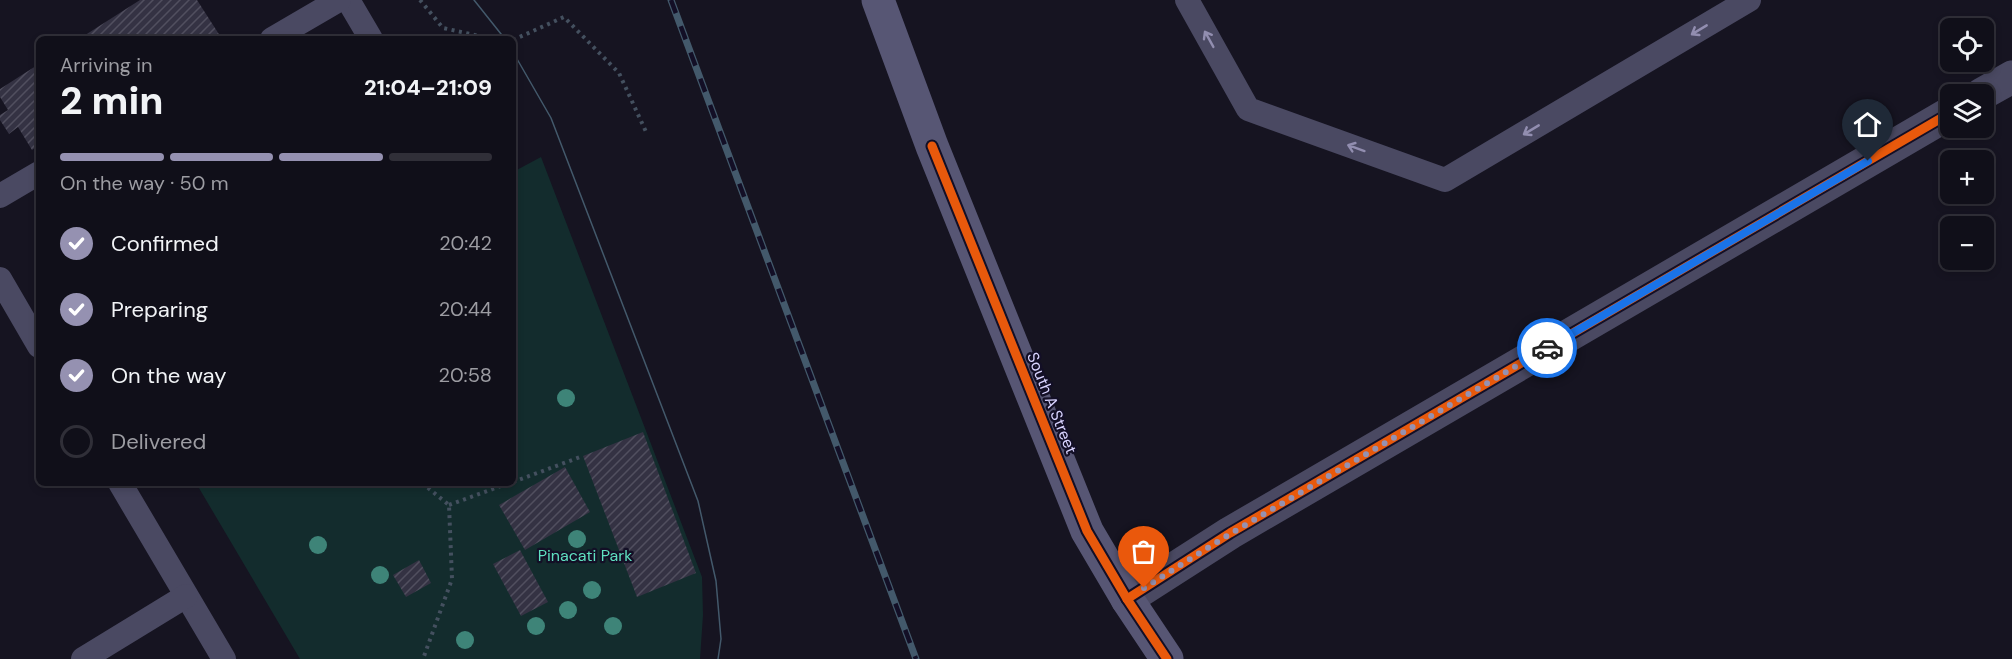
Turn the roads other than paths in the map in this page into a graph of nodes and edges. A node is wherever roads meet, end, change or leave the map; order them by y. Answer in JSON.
{"nodes":[{"id":1,"x":339,"y":0,"type":"edge"},
{"id":2,"x":348,"y":0,"type":"edge"},
{"id":3,"x":878,"y":0,"type":"edge"},
{"id":4,"x":1187,"y":0,"type":"edge"},
{"id":5,"x":1749,"y":0,"type":"edge"},
{"id":6,"x":277,"y":36,"type":"edge"},
{"id":7,"x":369,"y":36,"type":"edge"},
{"id":8,"x":2012,"y":77,"type":"edge"},
{"id":9,"x":1994,"y":87,"type":"edge"},
{"id":10,"x":1940,"y":119,"type":"edge"},
{"id":11,"x":36,"y":175,"type":"edge"},
{"id":12,"x":0,"y":196,"type":"edge"},
{"id":13,"x":0,"y":279,"type":"edge"},
{"id":14,"x":36,"y":341,"type":"edge"},
{"id":15,"x":122,"y":486,"type":"edge"},
{"id":16,"x":186,"y":597,"type":"junction"},
{"id":17,"x":1127,"y":599,"type":"junction"},
{"id":18,"x":83,"y":659,"type":"edge"},
{"id":19,"x":224,"y":659,"type":"edge"},
{"id":20,"x":1167,"y":659,"type":"edge"}],
"edges":[{"from":1,"to":6,"type":"lane"},
{"from":2,"to":7,"type":"lane"},
{"from":3,"to":17,"type":"main road","name":"South A Street"},
{"from":5,"to":4,"type":"lane","one_way":true},
{"from":8,"to":9,"type":"street"},
{"from":10,"to":17,"type":"street"},
{"from":11,"to":12,"type":"lane"},
{"from":13,"to":14,"type":"lane"},
{"from":15,"to":16,"type":"lane"},
{"from":16,"to":18,"type":"lane"},
{"from":16,"to":19,"type":"lane"},
{"from":17,"to":20,"type":"main road","name":"South A Street"}]}
